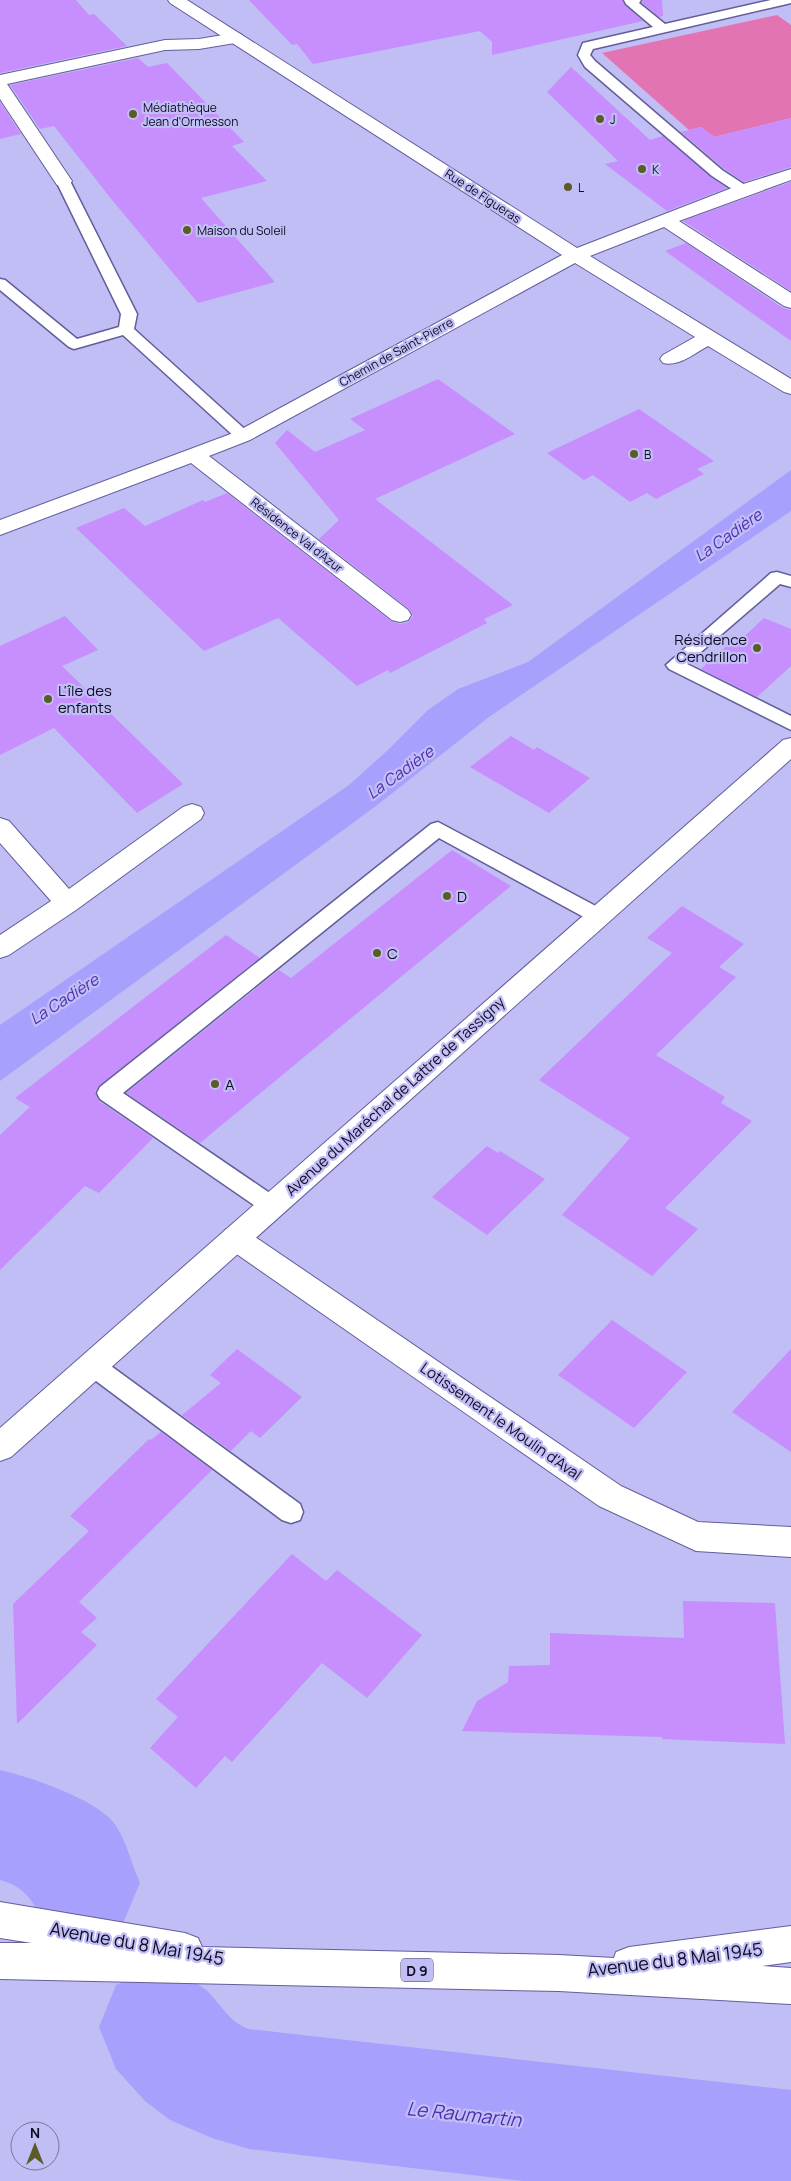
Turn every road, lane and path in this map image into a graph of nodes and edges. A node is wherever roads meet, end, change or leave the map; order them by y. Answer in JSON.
{"nodes":[{"id":1,"x":176,"y":0,"type":"edge"},
{"id":2,"x":635,"y":0,"type":"edge"},
{"id":3,"x":790,"y":0,"type":"edge"},
{"id":4,"x":661,"y":28,"type":"junction"},
{"id":5,"x":235,"y":38,"type":"junction"},
{"id":6,"x":0,"y":80,"type":"edge"},
{"id":7,"x":0,"y":86,"type":"edge"},
{"id":8,"x":791,"y":174,"type":"edge"},
{"id":9,"x":63,"y":181,"type":"joint"},
{"id":10,"x":744,"y":190,"type":"junction"},
{"id":11,"x":665,"y":220,"type":"junction"},
{"id":12,"x":575,"y":255,"type":"junction"},
{"id":13,"x":0,"y":283,"type":"edge"},
{"id":14,"x":791,"y":302,"type":"edge"},
{"id":15,"x":126,"y":330,"type":"junction"},
{"id":16,"x":709,"y":337,"type":"junction"},
{"id":17,"x":670,"y":360,"type":"dead end"},
{"id":18,"x":791,"y":388,"type":"edge"},
{"id":19,"x":243,"y":436,"type":"junction"},
{"id":20,"x":194,"y":455,"type":"junction"},
{"id":21,"x":0,"y":528,"type":"edge"},
{"id":22,"x":791,"y":582,"type":"edge"},
{"id":23,"x":400,"y":615,"type":"dead end"},
{"id":24,"x":791,"y":724,"type":"edge"},
{"id":25,"x":791,"y":746,"type":"edge"},
{"id":26,"x":192,"y":814,"type":"dead end"},
{"id":27,"x":0,"y":827,"type":"edge"},
{"id":28,"x":67,"y":903,"type":"junction"},
{"id":29,"x":598,"y":916,"type":"junction"},
{"id":30,"x":0,"y":948,"type":"edge"},
{"id":31,"x":272,"y":1206,"type":"junction"},
{"id":32,"x":235,"y":1238,"type":"junction"},
{"id":33,"x":92,"y":1365,"type":"junction"},
{"id":34,"x":0,"y":1447,"type":"edge"},
{"id":35,"x":291,"y":1512,"type":"dead end"},
{"id":36,"x":791,"y":1542,"type":"edge"},
{"id":37,"x":0,"y":1920,"type":"edge"},
{"id":38,"x":791,"y":1944,"type":"edge"},
{"id":39,"x":0,"y":1962,"type":"edge"},
{"id":40,"x":275,"y":1967,"type":"junction"},
{"id":41,"x":559,"y":1973,"type":"junction"},
{"id":42,"x":791,"y":1986,"type":"edge"}],
"edges":[{"from":1,"to":5,"type":"street","name":"Rue de Figueras"},
{"from":2,"to":4,"type":"lane"},
{"from":3,"to":4,"type":"lane"},
{"from":4,"to":10,"type":"lane"},
{"from":5,"to":6,"type":"street"},
{"from":5,"to":12,"type":"street","name":"Rue de Figueras"},
{"from":7,"to":9,"type":"street"},
{"from":8,"to":10,"type":"street","name":"Chemin de Saint-Pierre"},
{"from":9,"to":15,"type":"lane"},
{"from":10,"to":11,"type":"street","name":"Chemin de Saint-Pierre"},
{"from":11,"to":12,"type":"street","name":"Chemin de Saint-Pierre"},
{"from":11,"to":14,"type":"street"},
{"from":12,"to":16,"type":"street","name":"Rue de Figueras"},
{"from":12,"to":19,"type":"street","name":"Chemin de Saint-Pierre"},
{"from":13,"to":15,"type":"lane"},
{"from":15,"to":19,"type":"lane"},
{"from":16,"to":17,"type":"street"},
{"from":16,"to":18,"type":"street","name":"Rue de Figueras"},
{"from":19,"to":20,"type":"street","name":"Chemin de Saint-Pierre"},
{"from":20,"to":21,"type":"street","name":"Chemin de Saint-Pierre"},
{"from":20,"to":23,"type":"street","name":"Résidence Val d'Azur"},
{"from":22,"to":24,"type":"lane"},
{"from":25,"to":29,"type":"street","name":"Avenue du Maréchal de Lattre de Tassigny"},
{"from":26,"to":28,"type":"street"},
{"from":27,"to":28,"type":"street"},
{"from":28,"to":30,"type":"street"},
{"from":29,"to":31,"type":"street","name":"Avenue du Maréchal de Lattre de Tassigny"},
{"from":29,"to":31,"type":"lane"},
{"from":31,"to":32,"type":"street","name":"Avenue du Maréchal de Lattre de Tassigny"},
{"from":32,"to":33,"type":"street","name":"Avenue du Maréchal de Lattre de Tassigny"},
{"from":32,"to":36,"type":"street","name":"Lotissement le Moulin d'Aval"},
{"from":33,"to":34,"type":"street","name":"Avenue du Maréchal de Lattre de Tassigny"},
{"from":33,"to":35,"type":"lane"},
{"from":37,"to":40,"type":"street","name":"Avenue du 8 Mai 1945","number":"D 9"},
{"from":38,"to":41,"type":"street","name":"Avenue du 8 Mai 1945","number":"D 9"},
{"from":39,"to":40,"type":"street","name":"Avenue du 8 Mai 1945","number":"D 9"},
{"from":40,"to":41,"type":"street","name":"Avenue du 8 Mai 1945","number":"D 9"},
{"from":41,"to":42,"type":"street","name":"Avenue du 8 Mai 1945","number":"D 9"}]}
